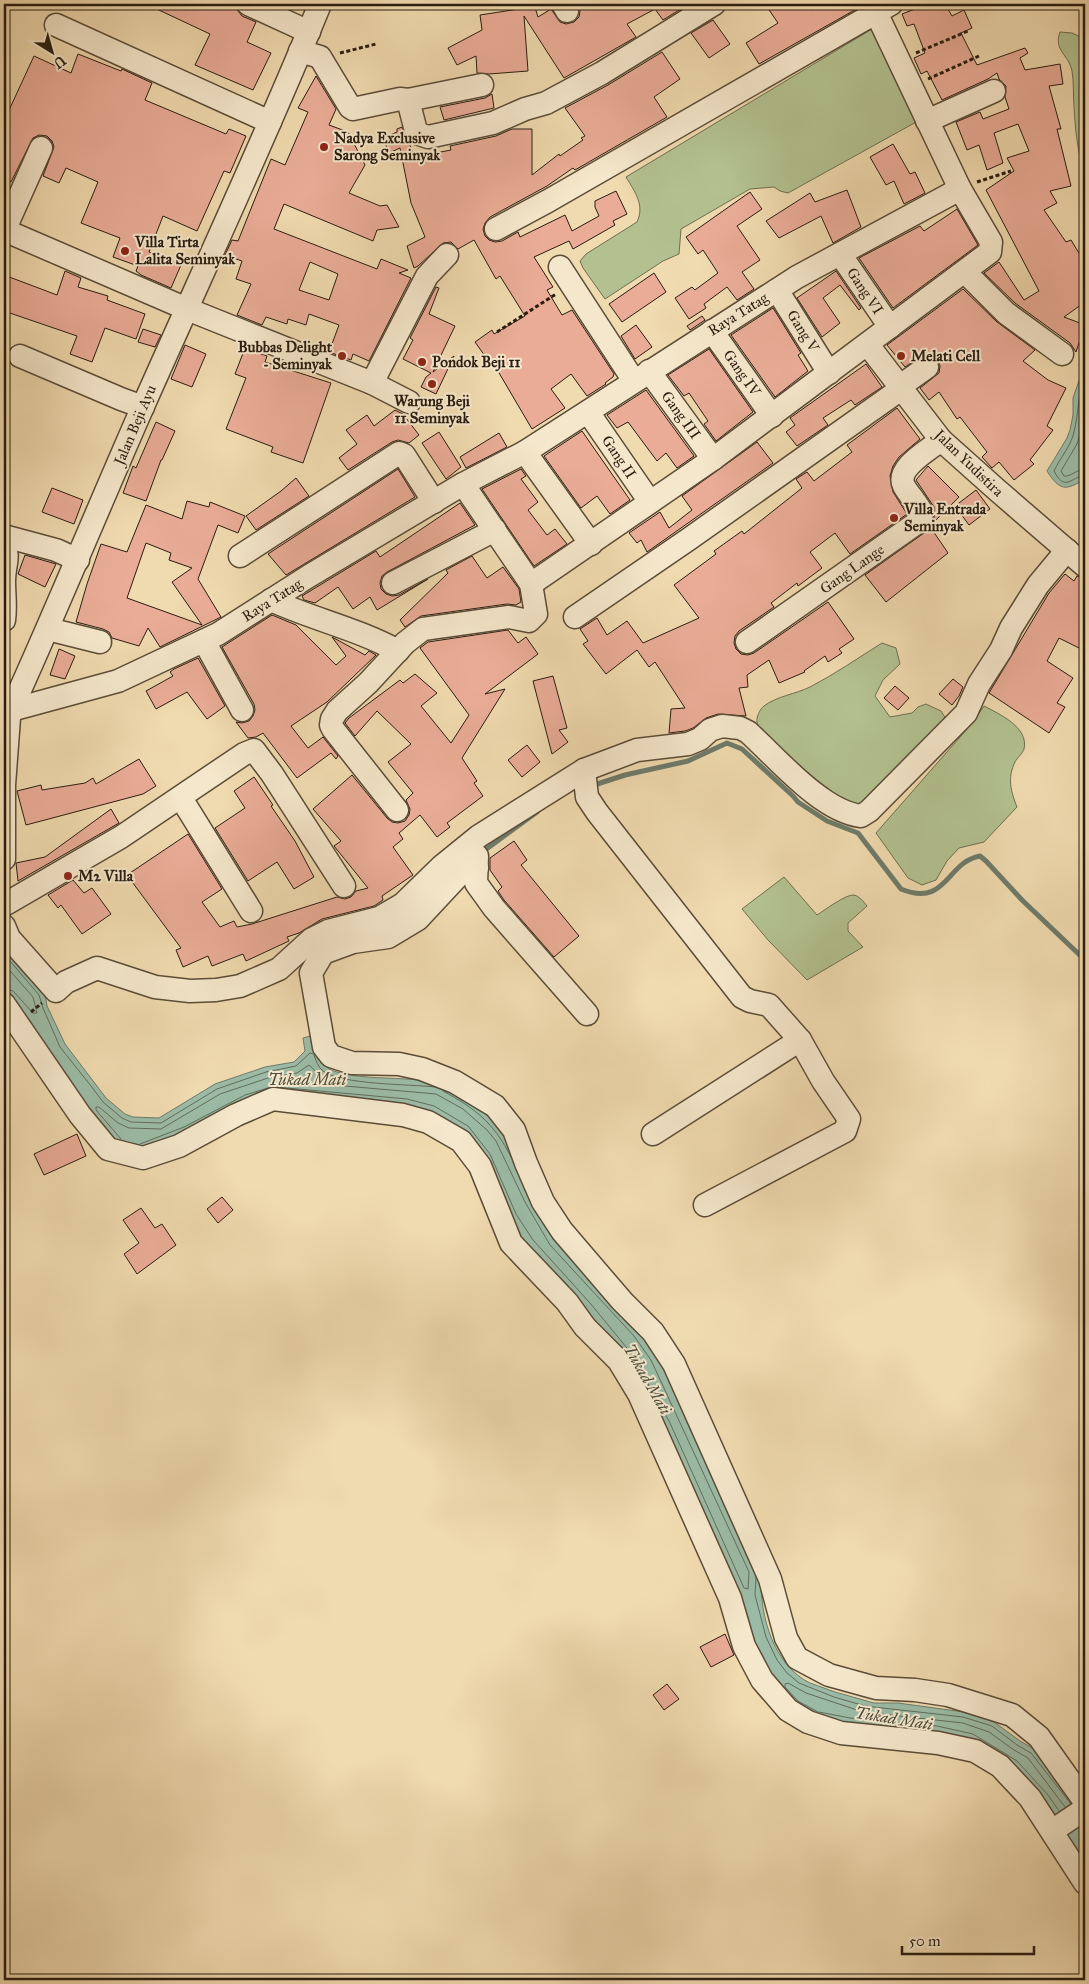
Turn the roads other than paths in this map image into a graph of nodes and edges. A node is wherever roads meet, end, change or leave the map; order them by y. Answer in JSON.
{"nodes":[{"id":1,"x":248,"y":4,"type":"edge"},
{"id":2,"x":320,"y":4,"type":"edge"},
{"id":3,"x":714,"y":4,"type":"edge"},
{"id":4,"x":880,"y":7,"type":"edge"},
{"id":5,"x":56,"y":26,"type":"dead end"},
{"id":6,"x":310,"y":47,"type":"junction"},
{"id":7,"x":482,"y":85,"type":"dead end"},
{"id":8,"x":994,"y":91,"type":"dead end"},
{"id":9,"x":408,"y":100,"type":"junction"},
{"id":10,"x":927,"y":121,"type":"junction"},
{"id":11,"x":270,"y":122,"type":"junction"},
{"id":12,"x":41,"y":148,"type":"dead end"},
{"id":13,"x":960,"y":189,"type":"junction"},
{"id":14,"x":496,"y":229,"type":"dead end"},
{"id":15,"x":4,"y":230,"type":"edge"},
{"id":16,"x":840,"y":254,"type":"junction"},
{"id":17,"x":447,"y":255,"type":"dead end"},
{"id":18,"x":965,"y":272,"type":"junction"},
{"id":19,"x":566,"y":276,"type":"road end"},
{"id":20,"x":776,"y":290,"type":"junction"},
{"id":21,"x":187,"y":308,"type":"junction"},
{"id":22,"x":890,"y":328,"type":"junction"},
{"id":23,"x":712,"y":331,"type":"junction"},
{"id":24,"x":868,"y":344,"type":"junction"},
{"id":25,"x":1062,"y":354,"type":"dead end"},
{"id":26,"x":20,"y":356,"type":"dead end"},
{"id":27,"x":927,"y":367,"type":"dead end"},
{"id":28,"x":829,"y":373,"type":"junction"},
{"id":29,"x":642,"y":376,"type":"junction"},
{"id":30,"x":372,"y":384,"type":"junction"},
{"id":31,"x":900,"y":388,"type":"junction"},
{"id":32,"x":408,"y":402,"type":"dead end"},
{"id":33,"x":143,"y":407,"type":"junction"},
{"id":34,"x":588,"y":412,"type":"junction"},
{"id":35,"x":772,"y":416,"type":"junction"},
{"id":36,"x":941,"y":440,"type":"junction"},
{"id":37,"x":525,"y":452,"type":"junction"},
{"id":38,"x":713,"y":459,"type":"junction"},
{"id":39,"x":463,"y":484,"type":"junction"},
{"id":40,"x":434,"y":502,"type":"junction"},
{"id":41,"x":650,"y":502,"type":"junction"},
{"id":42,"x":495,"y":530,"type":"junction"},
{"id":43,"x":4,"y":536,"type":"edge"},
{"id":44,"x":4,"y":542,"type":"edge"},
{"id":45,"x":591,"y":544,"type":"junction"},
{"id":46,"x":1067,"y":550,"type":"junction"},
{"id":47,"x":240,"y":556,"type":"dead end"},
{"id":48,"x":78,"y":560,"type":"junction"},
{"id":49,"x":1085,"y":566,"type":"edge"},
{"id":50,"x":393,"y":583,"type":"dead end"},
{"id":51,"x":532,"y":584,"type":"junction"},
{"id":52,"x":271,"y":600,"type":"junction"},
{"id":53,"x":575,"y":617,"type":"dead end"},
{"id":54,"x":4,"y":620,"type":"edge"},
{"id":55,"x":48,"y":629,"type":"junction"},
{"id":56,"x":204,"y":641,"type":"junction"},
{"id":57,"x":100,"y":642,"type":"dead end"},
{"id":58,"x":747,"y":642,"type":"dead end"},
{"id":59,"x":398,"y":651,"type":"junction"},
{"id":60,"x":242,"y":710,"type":"dead end"},
{"id":61,"x":8,"y":711,"type":"edge"},
{"id":62,"x":585,"y":782,"type":"junction"},
{"id":63,"x":181,"y":798,"type":"junction"},
{"id":64,"x":397,"y":810,"type":"dead end"},
{"id":65,"x":477,"y":853,"type":"junction"},
{"id":66,"x":4,"y":859,"type":"edge"},
{"id":67,"x":344,"y":886,"type":"dead end"},
{"id":68,"x":4,"y":905,"type":"edge"},
{"id":69,"x":251,"y":911,"type":"dead end"},
{"id":70,"x":4,"y":926,"type":"edge"},
{"id":71,"x":4,"y":1004,"type":"edge"},
{"id":72,"x":587,"y":1014,"type":"dead end"},
{"id":73,"x":17,"y":1022,"type":"edge"},
{"id":74,"x":800,"y":1040,"type":"junction"},
{"id":75,"x":653,"y":1134,"type":"dead end"},
{"id":76,"x":705,"y":1205,"type":"dead end"},
{"id":77,"x":1085,"y":1807,"type":"edge"},
{"id":78,"x":1054,"y":1830,"type":"junction"},
{"id":79,"x":1085,"y":1883,"type":"edge"}],
"edges":[{"from":1,"to":6,"type":"street"},
{"from":2,"to":6,"type":"street","name":"Jalan Beji Ayu"},
{"from":3,"to":9,"type":"street"},
{"from":4,"to":10,"type":"street"},
{"from":4,"to":14,"type":"street"},
{"from":5,"to":11,"type":"street"},
{"from":6,"to":9,"type":"street"},
{"from":6,"to":11,"type":"street","name":"Jalan Beji Ayu"},
{"from":7,"to":9,"type":"street"},
{"from":8,"to":10,"type":"street"},
{"from":10,"to":13,"type":"street"},
{"from":11,"to":21,"type":"street","name":"Jalan Beji Ayu"},
{"from":12,"to":15,"type":"street"},
{"from":13,"to":16,"type":"street","name":"Raya Tatag"},
{"from":13,"to":18,"type":"street"},
{"from":15,"to":21,"type":"street"},
{"from":16,"to":20,"type":"street","name":"Raya Tatag"},
{"from":16,"to":22,"type":"street","name":"Gang VI"},
{"from":17,"to":30,"type":"street"},
{"from":18,"to":22,"type":"street"},
{"from":18,"to":25,"type":"street"},
{"from":19,"to":29,"type":"street","name":"Gang III"},
{"from":20,"to":23,"type":"street","name":"Raya Tatag"},
{"from":20,"to":28,"type":"street","name":"Gang V"},
{"from":21,"to":30,"type":"street"},
{"from":21,"to":33,"type":"street","name":"Jalan Beji Ayu"},
{"from":22,"to":24,"type":"street"},
{"from":23,"to":29,"type":"street","name":"Raya Tatag"},
{"from":23,"to":35,"type":"street","name":"Gang IV"},
{"from":24,"to":28,"type":"street"},
{"from":24,"to":31,"type":"street","name":"Jalan Yudistira"},
{"from":26,"to":33,"type":"street"},
{"from":27,"to":31,"type":"street"},
{"from":28,"to":35,"type":"street"},
{"from":29,"to":34,"type":"street","name":"Raya Tatag"},
{"from":29,"to":38,"type":"street","name":"Gang III"},
{"from":30,"to":32,"type":"street"},
{"from":31,"to":36,"type":"street","name":"Jalan Yudistira"},
{"from":31,"to":53,"type":"street"},
{"from":33,"to":48,"type":"street","name":"Jalan Beji Ayu"},
{"from":34,"to":37,"type":"street","name":"Raya Tatag"},
{"from":34,"to":41,"type":"street","name":"Gang II"},
{"from":35,"to":38,"type":"street"},
{"from":36,"to":46,"type":"street","name":"Jalan Yudistira"},
{"from":36,"to":58,"type":"street","name":"Gang Lange"},
{"from":37,"to":39,"type":"street","name":"Raya Tatag"},
{"from":37,"to":45,"type":"street"},
{"from":38,"to":41,"type":"street"},
{"from":39,"to":40,"type":"street","name":"Raya Tatag"},
{"from":39,"to":42,"type":"street"},
{"from":40,"to":47,"type":"street"},
{"from":40,"to":52,"type":"street","name":"Raya Tatag"},
{"from":41,"to":45,"type":"street"},
{"from":42,"to":50,"type":"street"},
{"from":42,"to":51,"type":"street"},
{"from":43,"to":48,"type":"street"},
{"from":44,"to":54,"type":"street"},
{"from":45,"to":51,"type":"street"},
{"from":46,"to":49,"type":"street","name":"Jalan Yudistira"},
{"from":46,"to":62,"type":"street"},
{"from":48,"to":55,"type":"street","name":"Jalan Beji Ayu"},
{"from":51,"to":59,"type":"street"},
{"from":52,"to":56,"type":"street","name":"Raya Tatag"},
{"from":52,"to":59,"type":"street"},
{"from":55,"to":57,"type":"street"},
{"from":55,"to":61,"type":"street","name":"Jalan Beji Ayu"},
{"from":56,"to":60,"type":"street"},
{"from":56,"to":61,"type":"street","name":"Raya Tatag"},
{"from":59,"to":64,"type":"street"},
{"from":61,"to":66,"type":"street","name":"Jalan Beji Ayu"},
{"from":62,"to":65,"type":"street"},
{"from":62,"to":74,"type":"street"},
{"from":63,"to":67,"type":"street"},
{"from":63,"to":68,"type":"street"},
{"from":63,"to":69,"type":"street"},
{"from":65,"to":70,"type":"street"},
{"from":65,"to":72,"type":"street"},
{"from":65,"to":77,"type":"street"},
{"from":71,"to":73,"type":"street"},
{"from":73,"to":78,"type":"street"},
{"from":74,"to":75,"type":"street"},
{"from":74,"to":76,"type":"street"},
{"from":77,"to":78,"type":"street"},
{"from":78,"to":79,"type":"street"}]}
